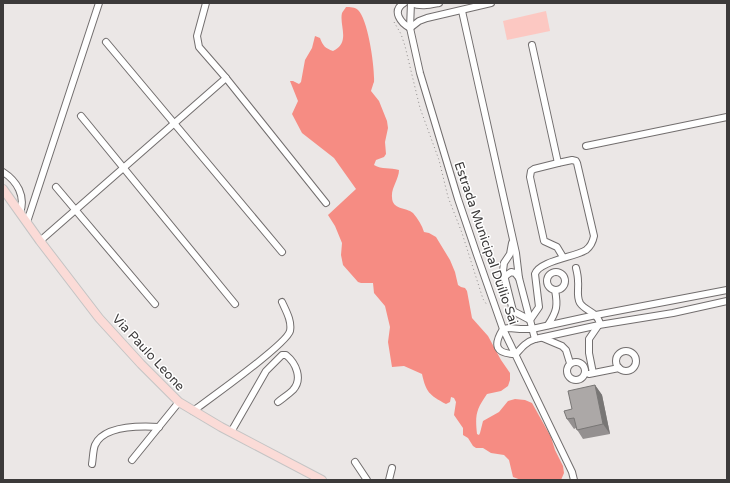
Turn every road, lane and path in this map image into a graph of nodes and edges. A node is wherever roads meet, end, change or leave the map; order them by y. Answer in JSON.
{"nodes":[{"id":1,"x":99,"y":3,"type":"edge"},
{"id":2,"x":206,"y":3,"type":"edge"},
{"id":3,"x":404,"y":3,"type":"edge"},
{"id":4,"x":411,"y":3,"type":"edge"},
{"id":5,"x":437,"y":3,"type":"edge"},
{"id":6,"x":491,"y":3,"type":"edge"},
{"id":7,"x":462,"y":10,"type":"junction"},
{"id":8,"x":437,"y":16,"type":"junction"},
{"id":9,"x":410,"y":28,"type":"junction"},
{"id":10,"x":106,"y":42,"type":"dead end"},
{"id":11,"x":532,"y":45,"type":"dead end"},
{"id":12,"x":226,"y":78,"type":"junction"},
{"id":13,"x":81,"y":116,"type":"dead end"},
{"id":14,"x":727,"y":117,"type":"edge"},
{"id":15,"x":174,"y":124,"type":"junction"},
{"id":16,"x":586,"y":146,"type":"dead end"},
{"id":17,"x":558,"y":163,"type":"junction"},
{"id":18,"x":124,"y":168,"type":"junction"},
{"id":19,"x":3,"y":172,"type":"edge"},
{"id":20,"x":56,"y":187,"type":"dead end"},
{"id":21,"x":3,"y":189,"type":"edge"},
{"id":22,"x":326,"y":203,"type":"dead end"},
{"id":23,"x":75,"y":210,"type":"junction"},
{"id":24,"x":20,"y":213,"type":"junction"},
{"id":25,"x":27,"y":222,"type":"junction"},
{"id":26,"x":40,"y":241,"type":"junction"},
{"id":27,"x":512,"y":241,"type":"junction"},
{"id":28,"x":282,"y":252,"type":"dead end"},
{"id":29,"x":563,"y":257,"type":"junction"},
{"id":30,"x":576,"y":268,"type":"dead end"},
{"id":31,"x":504,"y":277,"type":"junction"},
{"id":32,"x":519,"y":278,"type":"junction"},
{"id":33,"x":555,"y":290,"type":"dead end"},
{"id":34,"x":727,"y":290,"type":"edge"},
{"id":35,"x":714,"y":292,"type":"junction"},
{"id":36,"x":727,"y":301,"type":"edge"},
{"id":37,"x":282,"y":302,"type":"dead end"},
{"id":38,"x":155,"y":304,"type":"dead end"},
{"id":39,"x":235,"y":304,"type":"dead end"},
{"id":40,"x":526,"y":305,"type":"junction"},
{"id":41,"x":711,"y":305,"type":"junction"},
{"id":42,"x":520,"y":315,"type":"junction"},
{"id":43,"x":596,"y":315,"type":"junction"},
{"id":44,"x":530,"y":320,"type":"junction"},
{"id":45,"x":548,"y":325,"type":"junction"},
{"id":46,"x":599,"y":325,"type":"junction"},
{"id":47,"x":503,"y":329,"type":"junction"},
{"id":48,"x":532,"y":329,"type":"junction"},
{"id":49,"x":543,"y":338,"type":"junction"},
{"id":50,"x":535,"y":339,"type":"junction"},
{"id":51,"x":516,"y":354,"type":"junction"},
{"id":52,"x":570,"y":363,"type":"junction"},
{"id":53,"x":619,"y":368,"type":"dead end"},
{"id":54,"x":593,"y":373,"type":"junction"},
{"id":55,"x":584,"y":375,"type":"junction"},
{"id":56,"x":179,"y":402,"type":"junction"},
{"id":57,"x":278,"y":402,"type":"dead end"},
{"id":58,"x":193,"y":411,"type":"junction"},
{"id":59,"x":159,"y":427,"type":"junction"},
{"id":60,"x":231,"y":432,"type":"junction"},
{"id":61,"x":132,"y":460,"type":"dead end"},
{"id":62,"x":355,"y":462,"type":"dead end"},
{"id":63,"x":92,"y":464,"type":"dead end"},
{"id":64,"x":392,"y":468,"type":"dead end"},
{"id":65,"x":572,"y":472,"type":"junction"},
{"id":66,"x":322,"y":480,"type":"edge"},
{"id":67,"x":367,"y":480,"type":"edge"},
{"id":68,"x":389,"y":480,"type":"edge"},
{"id":69,"x":574,"y":480,"type":"edge"},
{"id":70,"x":578,"y":480,"type":"edge"}],
"edges":[{"from":1,"to":25,"type":"street"},
{"from":2,"to":12,"type":"street"},
{"from":3,"to":9,"type":"street"},
{"from":4,"to":5,"type":"street"},
{"from":4,"to":9,"type":"street","name":"Estrada Municipal Duílio Sai"},
{"from":5,"to":8,"type":"street"},
{"from":6,"to":7,"type":"street"},
{"from":7,"to":8,"type":"street"},
{"from":7,"to":27,"type":"street"},
{"from":8,"to":9,"type":"street"},
{"from":9,"to":47,"type":"street","name":"Estrada Municipal Duílio Sai"},
{"from":10,"to":15,"type":"street"},
{"from":11,"to":17,"type":"street"},
{"from":12,"to":15,"type":"street"},
{"from":12,"to":22,"type":"street"},
{"from":13,"to":18,"type":"street"},
{"from":14,"to":16,"type":"street"},
{"from":15,"to":18,"type":"street"},
{"from":15,"to":28,"type":"street"},
{"from":17,"to":29,"type":"street"},
{"from":17,"to":29,"type":"street"},
{"from":18,"to":23,"type":"street"},
{"from":18,"to":39,"type":"street"},
{"from":19,"to":24,"type":"street"},
{"from":20,"to":23,"type":"street"},
{"from":21,"to":24,"type":"main road","name":"Via Paulo Leone"},
{"from":23,"to":26,"type":"street"},
{"from":23,"to":38,"type":"street"},
{"from":24,"to":25,"type":"main road","name":"Via Paulo Leone"},
{"from":25,"to":26,"type":"main road","name":"Via Paulo Leone"},
{"from":26,"to":56,"type":"main road","name":"Via Paulo Leone"},
{"from":27,"to":31,"type":"street"},
{"from":27,"to":32,"type":"street"},
{"from":29,"to":44,"type":"street"},
{"from":30,"to":43,"type":"street"},
{"from":31,"to":32,"type":"street"},
{"from":31,"to":42,"type":"street"},
{"from":32,"to":40,"type":"street"},
{"from":33,"to":45,"type":"street"},
{"from":34,"to":35,"type":"street"},
{"from":35,"to":41,"type":"street"},
{"from":35,"to":43,"type":"street"},
{"from":36,"to":41,"type":"street"},
{"from":37,"to":58,"type":"street"},
{"from":40,"to":42,"type":"street"},
{"from":40,"to":44,"type":"street"},
{"from":41,"to":46,"type":"street"},
{"from":42,"to":44,"type":"street"},
{"from":43,"to":45,"type":"street"},
{"from":43,"to":46,"type":"street"},
{"from":44,"to":48,"type":"street"},
{"from":45,"to":48,"type":"street"},
{"from":46,"to":49,"type":"street"},
{"from":46,"to":54,"type":"street"},
{"from":47,"to":48,"type":"street"},
{"from":47,"to":51,"type":"street","name":"Estrada Municipal Duílio Sai"},
{"from":47,"to":51,"type":"street"},
{"from":48,"to":50,"type":"street"},
{"from":49,"to":50,"type":"street"},
{"from":49,"to":52,"type":"street"},
{"from":50,"to":51,"type":"street"},
{"from":51,"to":65,"type":"street","name":"Estrada Municipal Duílio Sai"},
{"from":52,"to":55,"type":"street"},
{"from":52,"to":55,"type":"street"},
{"from":53,"to":54,"type":"street"},
{"from":54,"to":55,"type":"street"},
{"from":56,"to":58,"type":"main road","name":"Via Paulo Leone"},
{"from":56,"to":59,"type":"street"},
{"from":57,"to":60,"type":"street"},
{"from":58,"to":60,"type":"main road","name":"Via Paulo Leone"},
{"from":59,"to":61,"type":"street"},
{"from":59,"to":63,"type":"street"},
{"from":60,"to":66,"type":"main road","name":"Via Paulo Leone"},
{"from":62,"to":67,"type":"street"},
{"from":64,"to":68,"type":"street"},
{"from":65,"to":69,"type":"street","name":"Estrada Municipal Duílio Sai"},
{"from":65,"to":70,"type":"street"}]}
